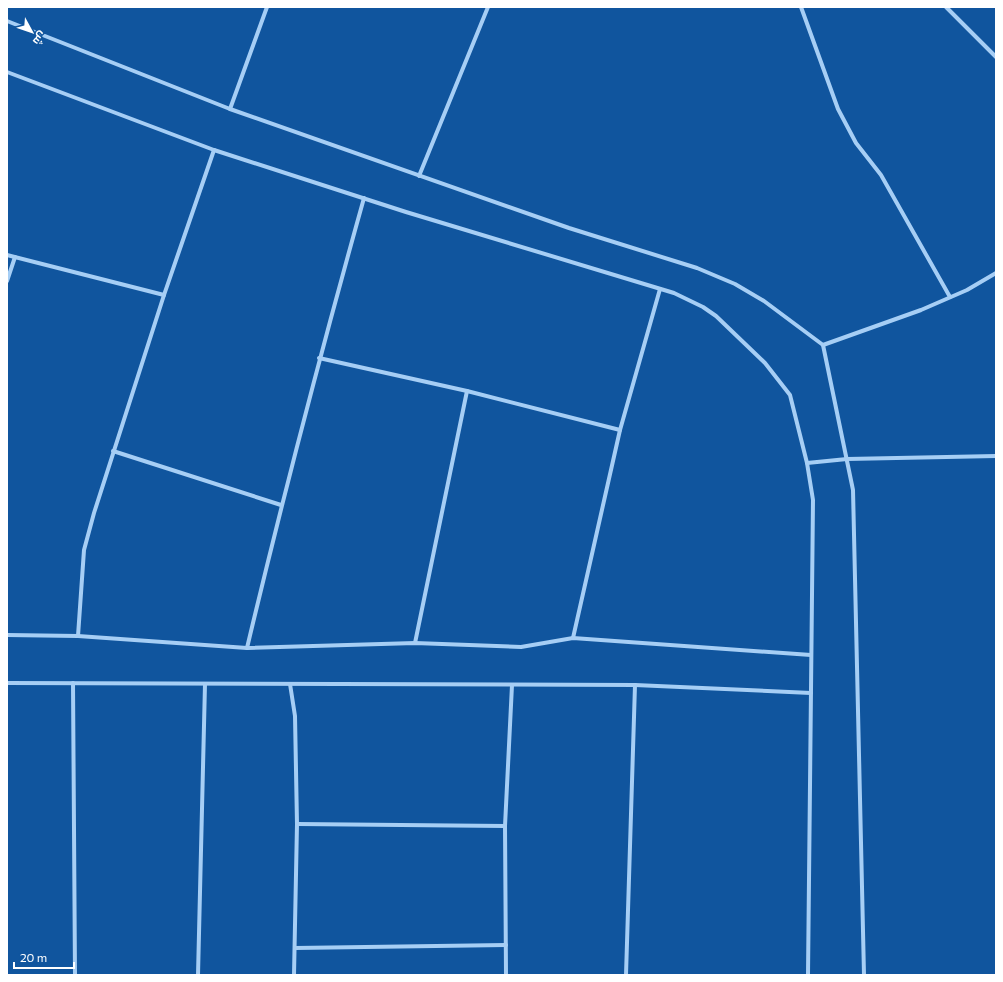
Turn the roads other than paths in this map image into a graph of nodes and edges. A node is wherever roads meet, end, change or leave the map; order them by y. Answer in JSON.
{"nodes":[{"id":1,"x":267,"y":7,"type":"edge"},
{"id":2,"x":488,"y":7,"type":"edge"},
{"id":3,"x":801,"y":7,"type":"edge"},
{"id":4,"x":946,"y":7,"type":"edge"},
{"id":5,"x":7,"y":21,"type":"edge"},
{"id":6,"x":996,"y":57,"type":"edge"},
{"id":7,"x":7,"y":72,"type":"edge"},
{"id":8,"x":230,"y":109,"type":"junction"},
{"id":9,"x":214,"y":150,"type":"junction"},
{"id":10,"x":419,"y":176,"type":"junction"},
{"id":11,"x":364,"y":198,"type":"junction"},
{"id":12,"x":7,"y":255,"type":"edge"},
{"id":13,"x":15,"y":257,"type":"junction"},
{"id":14,"x":996,"y":273,"type":"edge"},
{"id":15,"x":7,"y":281,"type":"edge"},
{"id":16,"x":660,"y":289,"type":"junction"},
{"id":17,"x":164,"y":295,"type":"junction"},
{"id":18,"x":950,"y":297,"type":"junction"},
{"id":19,"x":822,"y":345,"type":"junction"},
{"id":20,"x":319,"y":358,"type":"junction"},
{"id":21,"x":467,"y":391,"type":"junction"},
{"id":22,"x":620,"y":430,"type":"junction"},
{"id":23,"x":113,"y":451,"type":"junction"},
{"id":24,"x":996,"y":456,"type":"edge"},
{"id":25,"x":847,"y":459,"type":"junction"},
{"id":26,"x":807,"y":463,"type":"junction"},
{"id":27,"x":281,"y":505,"type":"junction"},
{"id":28,"x":7,"y":635,"type":"edge"},
{"id":29,"x":78,"y":636,"type":"junction"},
{"id":30,"x":573,"y":638,"type":"junction"},
{"id":31,"x":415,"y":643,"type":"junction"},
{"id":32,"x":247,"y":648,"type":"junction"},
{"id":33,"x":811,"y":655,"type":"junction"},
{"id":34,"x":7,"y":683,"type":"edge"},
{"id":35,"x":73,"y":683,"type":"junction"},
{"id":36,"x":205,"y":684,"type":"junction"},
{"id":37,"x":290,"y":684,"type":"junction"},
{"id":38,"x":512,"y":685,"type":"junction"},
{"id":39,"x":635,"y":685,"type":"junction"},
{"id":40,"x":811,"y":693,"type":"junction"},
{"id":41,"x":297,"y":824,"type":"junction"},
{"id":42,"x":505,"y":826,"type":"junction"},
{"id":43,"x":506,"y":945,"type":"junction"},
{"id":44,"x":295,"y":948,"type":"junction"},
{"id":45,"x":75,"y":975,"type":"edge"},
{"id":46,"x":198,"y":975,"type":"edge"},
{"id":47,"x":294,"y":975,"type":"edge"},
{"id":48,"x":506,"y":975,"type":"edge"},
{"id":49,"x":626,"y":975,"type":"edge"},
{"id":50,"x":808,"y":975,"type":"edge"},
{"id":51,"x":864,"y":975,"type":"edge"}],
"edges":[{"from":1,"to":8,"type":"street"},
{"from":2,"to":10,"type":"street"},
{"from":3,"to":18,"type":"street"},
{"from":4,"to":6,"type":"street"},
{"from":5,"to":8,"type":"street"},
{"from":7,"to":9,"type":"street"},
{"from":8,"to":10,"type":"street"},
{"from":9,"to":11,"type":"street"},
{"from":9,"to":17,"type":"street"},
{"from":10,"to":19,"type":"street"},
{"from":11,"to":16,"type":"street"},
{"from":11,"to":20,"type":"street"},
{"from":12,"to":13,"type":"street"},
{"from":13,"to":15,"type":"street"},
{"from":13,"to":17,"type":"street"},
{"from":14,"to":18,"type":"street"},
{"from":16,"to":22,"type":"street"},
{"from":16,"to":26,"type":"street"},
{"from":17,"to":23,"type":"street"},
{"from":18,"to":19,"type":"street"},
{"from":19,"to":25,"type":"street"},
{"from":20,"to":21,"type":"street"},
{"from":20,"to":27,"type":"street"},
{"from":21,"to":22,"type":"street"},
{"from":21,"to":31,"type":"street"},
{"from":22,"to":30,"type":"street"},
{"from":23,"to":27,"type":"street"},
{"from":23,"to":29,"type":"street"},
{"from":24,"to":25,"type":"street"},
{"from":25,"to":26,"type":"street"},
{"from":25,"to":51,"type":"street"},
{"from":26,"to":33,"type":"street"},
{"from":27,"to":32,"type":"street"},
{"from":28,"to":29,"type":"street"},
{"from":29,"to":32,"type":"street"},
{"from":30,"to":31,"type":"street"},
{"from":30,"to":33,"type":"street"},
{"from":31,"to":32,"type":"street"},
{"from":33,"to":40,"type":"street"},
{"from":34,"to":35,"type":"street"},
{"from":35,"to":36,"type":"street"},
{"from":35,"to":45,"type":"street"},
{"from":36,"to":37,"type":"street"},
{"from":36,"to":46,"type":"street"},
{"from":37,"to":38,"type":"street"},
{"from":37,"to":41,"type":"street"},
{"from":38,"to":39,"type":"street"},
{"from":38,"to":42,"type":"street"},
{"from":39,"to":40,"type":"street"},
{"from":39,"to":49,"type":"street"},
{"from":40,"to":50,"type":"street"},
{"from":41,"to":42,"type":"street"},
{"from":41,"to":44,"type":"street"},
{"from":42,"to":43,"type":"street"},
{"from":43,"to":44,"type":"street"},
{"from":43,"to":48,"type":"street"},
{"from":44,"to":47,"type":"street"}]}
